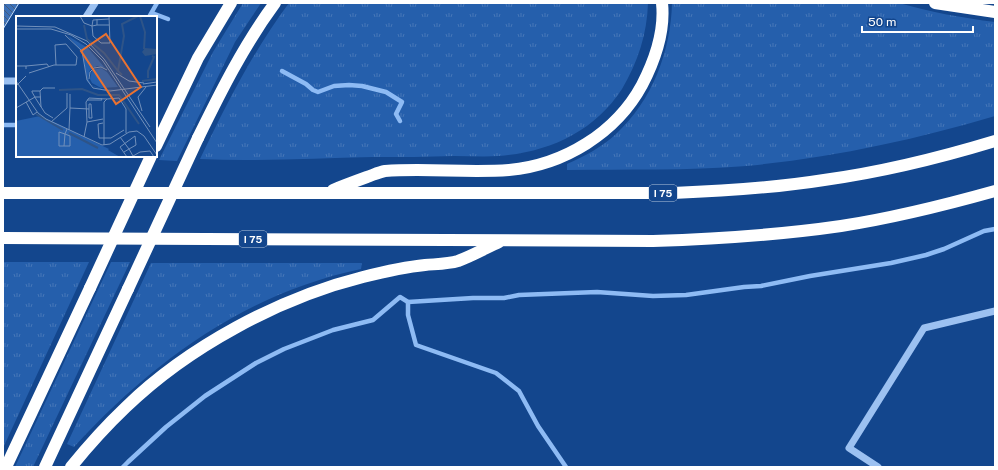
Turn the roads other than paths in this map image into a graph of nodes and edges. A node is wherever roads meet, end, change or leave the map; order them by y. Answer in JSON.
{"nodes":[{"id":1,"x":95,"y":3,"type":"edge"},
{"id":2,"x":231,"y":3,"type":"edge"},
{"id":3,"x":275,"y":3,"type":"edge"},
{"id":4,"x":662,"y":3,"type":"edge"},
{"id":5,"x":935,"y":3,"type":"edge"},
{"id":6,"x":995,"y":12,"type":"edge"},
{"id":7,"x":87,"y":16,"type":"edge"},
{"id":8,"x":3,"y":81,"type":"edge"},
{"id":9,"x":16,"y":81,"type":"edge"},
{"id":10,"x":995,"y":141,"type":"edge"},
{"id":11,"x":158,"y":142,"type":"edge"},
{"id":12,"x":152,"y":157,"type":"edge"},
{"id":13,"x":995,"y":191,"type":"edge"},
{"id":14,"x":325,"y":192,"type":"junction"},
{"id":15,"x":3,"y":193,"type":"edge"},
{"id":16,"x":3,"y":238,"type":"edge"},
{"id":17,"x":502,"y":240,"type":"junction"},
{"id":18,"x":995,"y":311,"type":"edge"},
{"id":19,"x":6,"y":467,"type":"edge"},
{"id":20,"x":45,"y":467,"type":"edge"},
{"id":21,"x":71,"y":467,"type":"edge"},
{"id":22,"x":878,"y":467,"type":"edge"}],
"edges":[{"from":1,"to":7,"type":"lane"},
{"from":2,"to":11,"type":"highway"},
{"from":3,"to":20,"type":"highway","bridge":true},
{"from":4,"to":14,"type":"highway"},
{"from":5,"to":6,"type":"highway"},
{"from":8,"to":9,"type":"lane"},
{"from":10,"to":14,"type":"highway","number":"I 75"},
{"from":12,"to":19,"type":"highway","bridge":true},
{"from":13,"to":17,"type":"highway","number":"I 75"},
{"from":14,"to":15,"type":"highway","number":"I 75"},
{"from":16,"to":17,"type":"highway","number":"I 75"},
{"from":17,"to":21,"type":"highway"},
{"from":18,"to":22,"type":"lane"}]}
